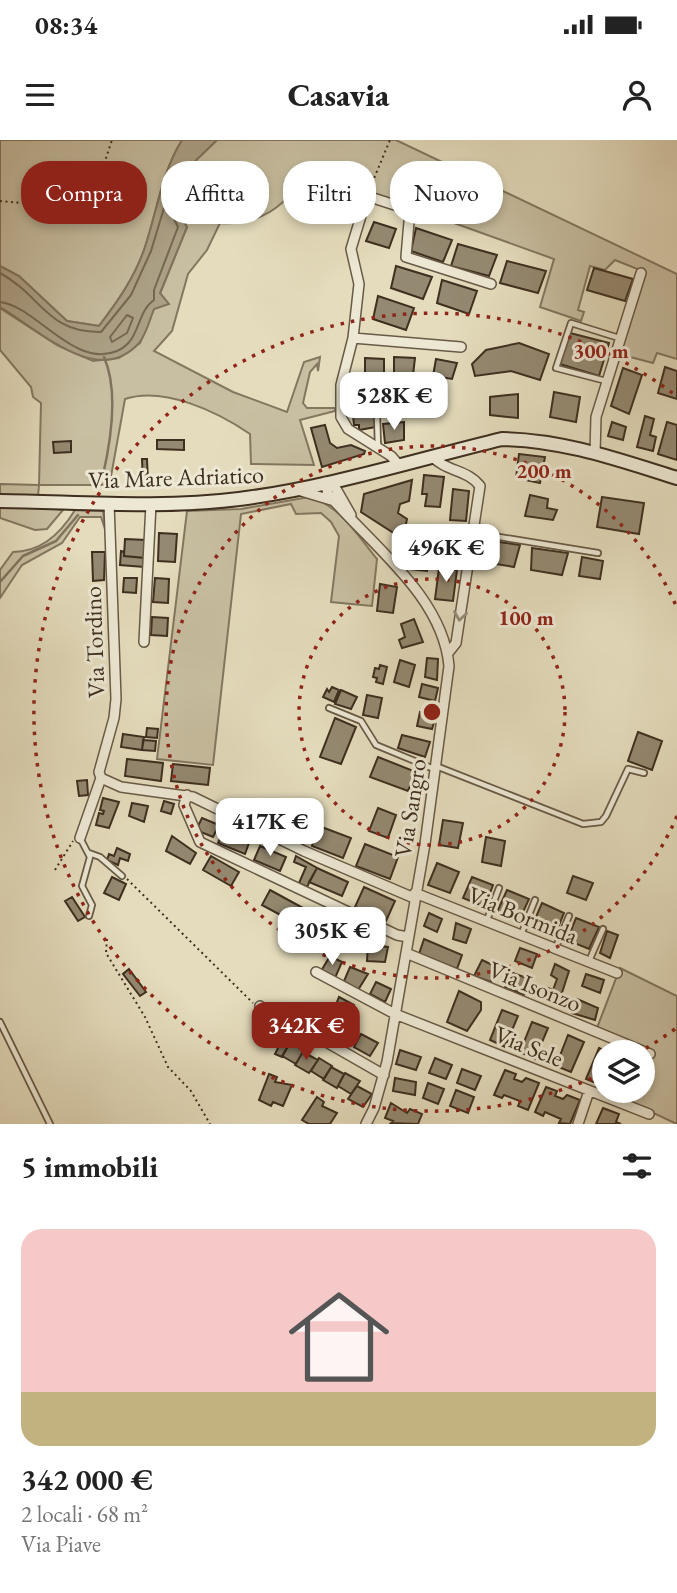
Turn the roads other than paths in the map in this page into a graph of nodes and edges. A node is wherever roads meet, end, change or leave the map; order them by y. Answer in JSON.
{"nodes":[{"id":1,"x":641,"y":273,"type":"dead end"},
{"id":2,"x":491,"y":285,"type":"dead end"},
{"id":3,"x":353,"y":338,"type":"junction"},
{"id":4,"x":619,"y":338,"type":"junction"},
{"id":5,"x":461,"y":348,"type":"dead end"},
{"id":6,"x":606,"y":382,"type":"junction"},
{"id":7,"x":392,"y":387,"type":"dead end"},
{"id":8,"x":378,"y":448,"type":"junction"},
{"id":9,"x":595,"y":453,"type":"junction"},
{"id":10,"x":432,"y":456,"type":"junction"},
{"id":11,"x":398,"y":464,"type":"junction"},
{"id":12,"x":357,"y":474,"type":"junction"},
{"id":13,"x":677,"y":478,"type":"edge"},
{"id":14,"x":325,"y":482,"type":"junction"},
{"id":15,"x":293,"y":490,"type":"junction"},
{"id":16,"x":0,"y":500,"type":"edge"},
{"id":17,"x":339,"y":501,"type":"junction"},
{"id":18,"x":109,"y":503,"type":"junction"},
{"id":19,"x":151,"y":504,"type":"junction"},
{"id":20,"x":473,"y":533,"type":"junction"},
{"id":21,"x":598,"y":553,"type":"dead end"},
{"id":22,"x":144,"y":642,"type":"dead end"},
{"id":23,"x":448,"y":653,"type":"junction"},
{"id":24,"x":330,"y":708,"type":"dead end"},
{"id":25,"x":435,"y":768,"type":"junction"},
{"id":26,"x":644,"y":773,"type":"dead end"},
{"id":27,"x":101,"y":778,"type":"junction"},
{"id":28,"x":187,"y":795,"type":"junction"},
{"id":29,"x":80,"y":838,"type":"joint"},
{"id":30,"x":89,"y":853,"type":"junction"},
{"id":31,"x":122,"y":876,"type":"road end"},
{"id":32,"x":499,"y":888,"type":"dead end"},
{"id":33,"x":415,"y":895,"type":"junction"},
{"id":34,"x":535,"y":900,"type":"dead end"},
{"id":35,"x":569,"y":915,"type":"dead end"},
{"id":36,"x":89,"y":916,"type":"dead end"},
{"id":37,"x":486,"y":922,"type":"junction"},
{"id":38,"x":603,"y":929,"type":"dead end"},
{"id":39,"x":521,"y":935,"type":"junction"},
{"id":40,"x":408,"y":937,"type":"junction"},
{"id":41,"x":555,"y":949,"type":"junction"},
{"id":42,"x":406,"y":954,"type":"junction"},
{"id":43,"x":589,"y":962,"type":"junction"},
{"id":44,"x":316,"y":972,"type":"dead end"},
{"id":45,"x":617,"y":973,"type":"dead end"},
{"id":46,"x":260,"y":1006,"type":"road end"},
{"id":47,"x":395,"y":1014,"type":"junction"},
{"id":48,"x":0,"y":1022,"type":"edge"},
{"id":49,"x":616,"y":1040,"type":"edge"},
{"id":50,"x":384,"y":1075,"type":"junction"},
{"id":51,"x":589,"y":1091,"type":"junction"},
{"id":52,"x":649,"y":1114,"type":"dead end"},
{"id":53,"x":370,"y":1123,"type":"edge"},
{"id":54,"x":50,"y":1124,"type":"edge"},
{"id":55,"x":578,"y":1124,"type":"edge"}],
"edges":[{"from":1,"to":4,"type":"street"},
{"from":2,"to":3,"type":"street"},
{"from":3,"to":5,"type":"street"},
{"from":3,"to":8,"type":"street"},
{"from":4,"to":6,"type":"street"},
{"from":4,"to":6,"type":"lane"},
{"from":6,"to":9,"type":"street"},
{"from":7,"to":8,"type":"lane"},
{"from":8,"to":11,"type":"street"},
{"from":9,"to":10,"type":"main road","name":"Via Mare Adriatico"},
{"from":9,"to":13,"type":"main road","name":"Via Mare Adriatico"},
{"from":10,"to":11,"type":"main road","name":"Via Mare Adriatico"},
{"from":10,"to":20,"type":"street"},
{"from":11,"to":12,"type":"main road","name":"Via Mare Adriatico"},
{"from":12,"to":14,"type":"main road","name":"Via Mare Adriatico"},
{"from":12,"to":17,"type":"street"},
{"from":14,"to":15,"type":"main road","name":"Via Mare Adriatico"},
{"from":14,"to":17,"type":"street","name":"Via Sangro"},
{"from":15,"to":17,"type":"street","name":"Via Sangro"},
{"from":15,"to":19,"type":"main road","name":"Via Mare Adriatico"},
{"from":16,"to":18,"type":"main road","name":"Via Mare Adriatico"},
{"from":17,"to":23,"type":"street","name":"Via Sangro"},
{"from":18,"to":19,"type":"main road","name":"Via Mare Adriatico"},
{"from":18,"to":27,"type":"street","name":"Via Tordino"},
{"from":19,"to":22,"type":"street"},
{"from":20,"to":21,"type":"lane"},
{"from":20,"to":23,"type":"street","one_way":true},
{"from":23,"to":25,"type":"street","name":"Via Sangro"},
{"from":24,"to":25,"type":"lane"},
{"from":25,"to":26,"type":"lane"},
{"from":25,"to":33,"type":"street","name":"Via Sangro"},
{"from":27,"to":28,"type":"street","name":"Via Bormida"},
{"from":27,"to":29,"type":"street","name":"Via Tordino"},
{"from":28,"to":33,"type":"street","name":"Via Bormida"},
{"from":28,"to":40,"type":"street"},
{"from":29,"to":30,"type":"lane"},
{"from":30,"to":31,"type":"lane"},
{"from":30,"to":36,"type":"lane"},
{"from":32,"to":37,"type":"lane"},
{"from":33,"to":37,"type":"street","name":"Via Bormida"},
{"from":33,"to":40,"type":"street","name":"Via Sangro"},
{"from":34,"to":39,"type":"lane"},
{"from":35,"to":41,"type":"lane"},
{"from":37,"to":39,"type":"street","name":"Via Bormida"},
{"from":38,"to":43,"type":"lane"},
{"from":39,"to":41,"type":"street","name":"Via Bormida"},
{"from":40,"to":42,"type":"street","name":"Via Sangro"},
{"from":41,"to":43,"type":"street","name":"Via Bormida"},
{"from":42,"to":47,"type":"street","name":"Via Sangro"},
{"from":42,"to":49,"type":"street","name":"Via Isonzo"},
{"from":43,"to":45,"type":"street","name":"Via Bormida"},
{"from":44,"to":47,"type":"street","name":"Via Sele"},
{"from":46,"to":50,"type":"street"},
{"from":47,"to":50,"type":"street","name":"Via Sangro"},
{"from":47,"to":51,"type":"street","name":"Via Sele"},
{"from":48,"to":54,"type":"lane"},
{"from":50,"to":53,"type":"street","name":"Via Sangro"},
{"from":51,"to":52,"type":"street","name":"Via Sele"},
{"from":51,"to":55,"type":"street"}]}
